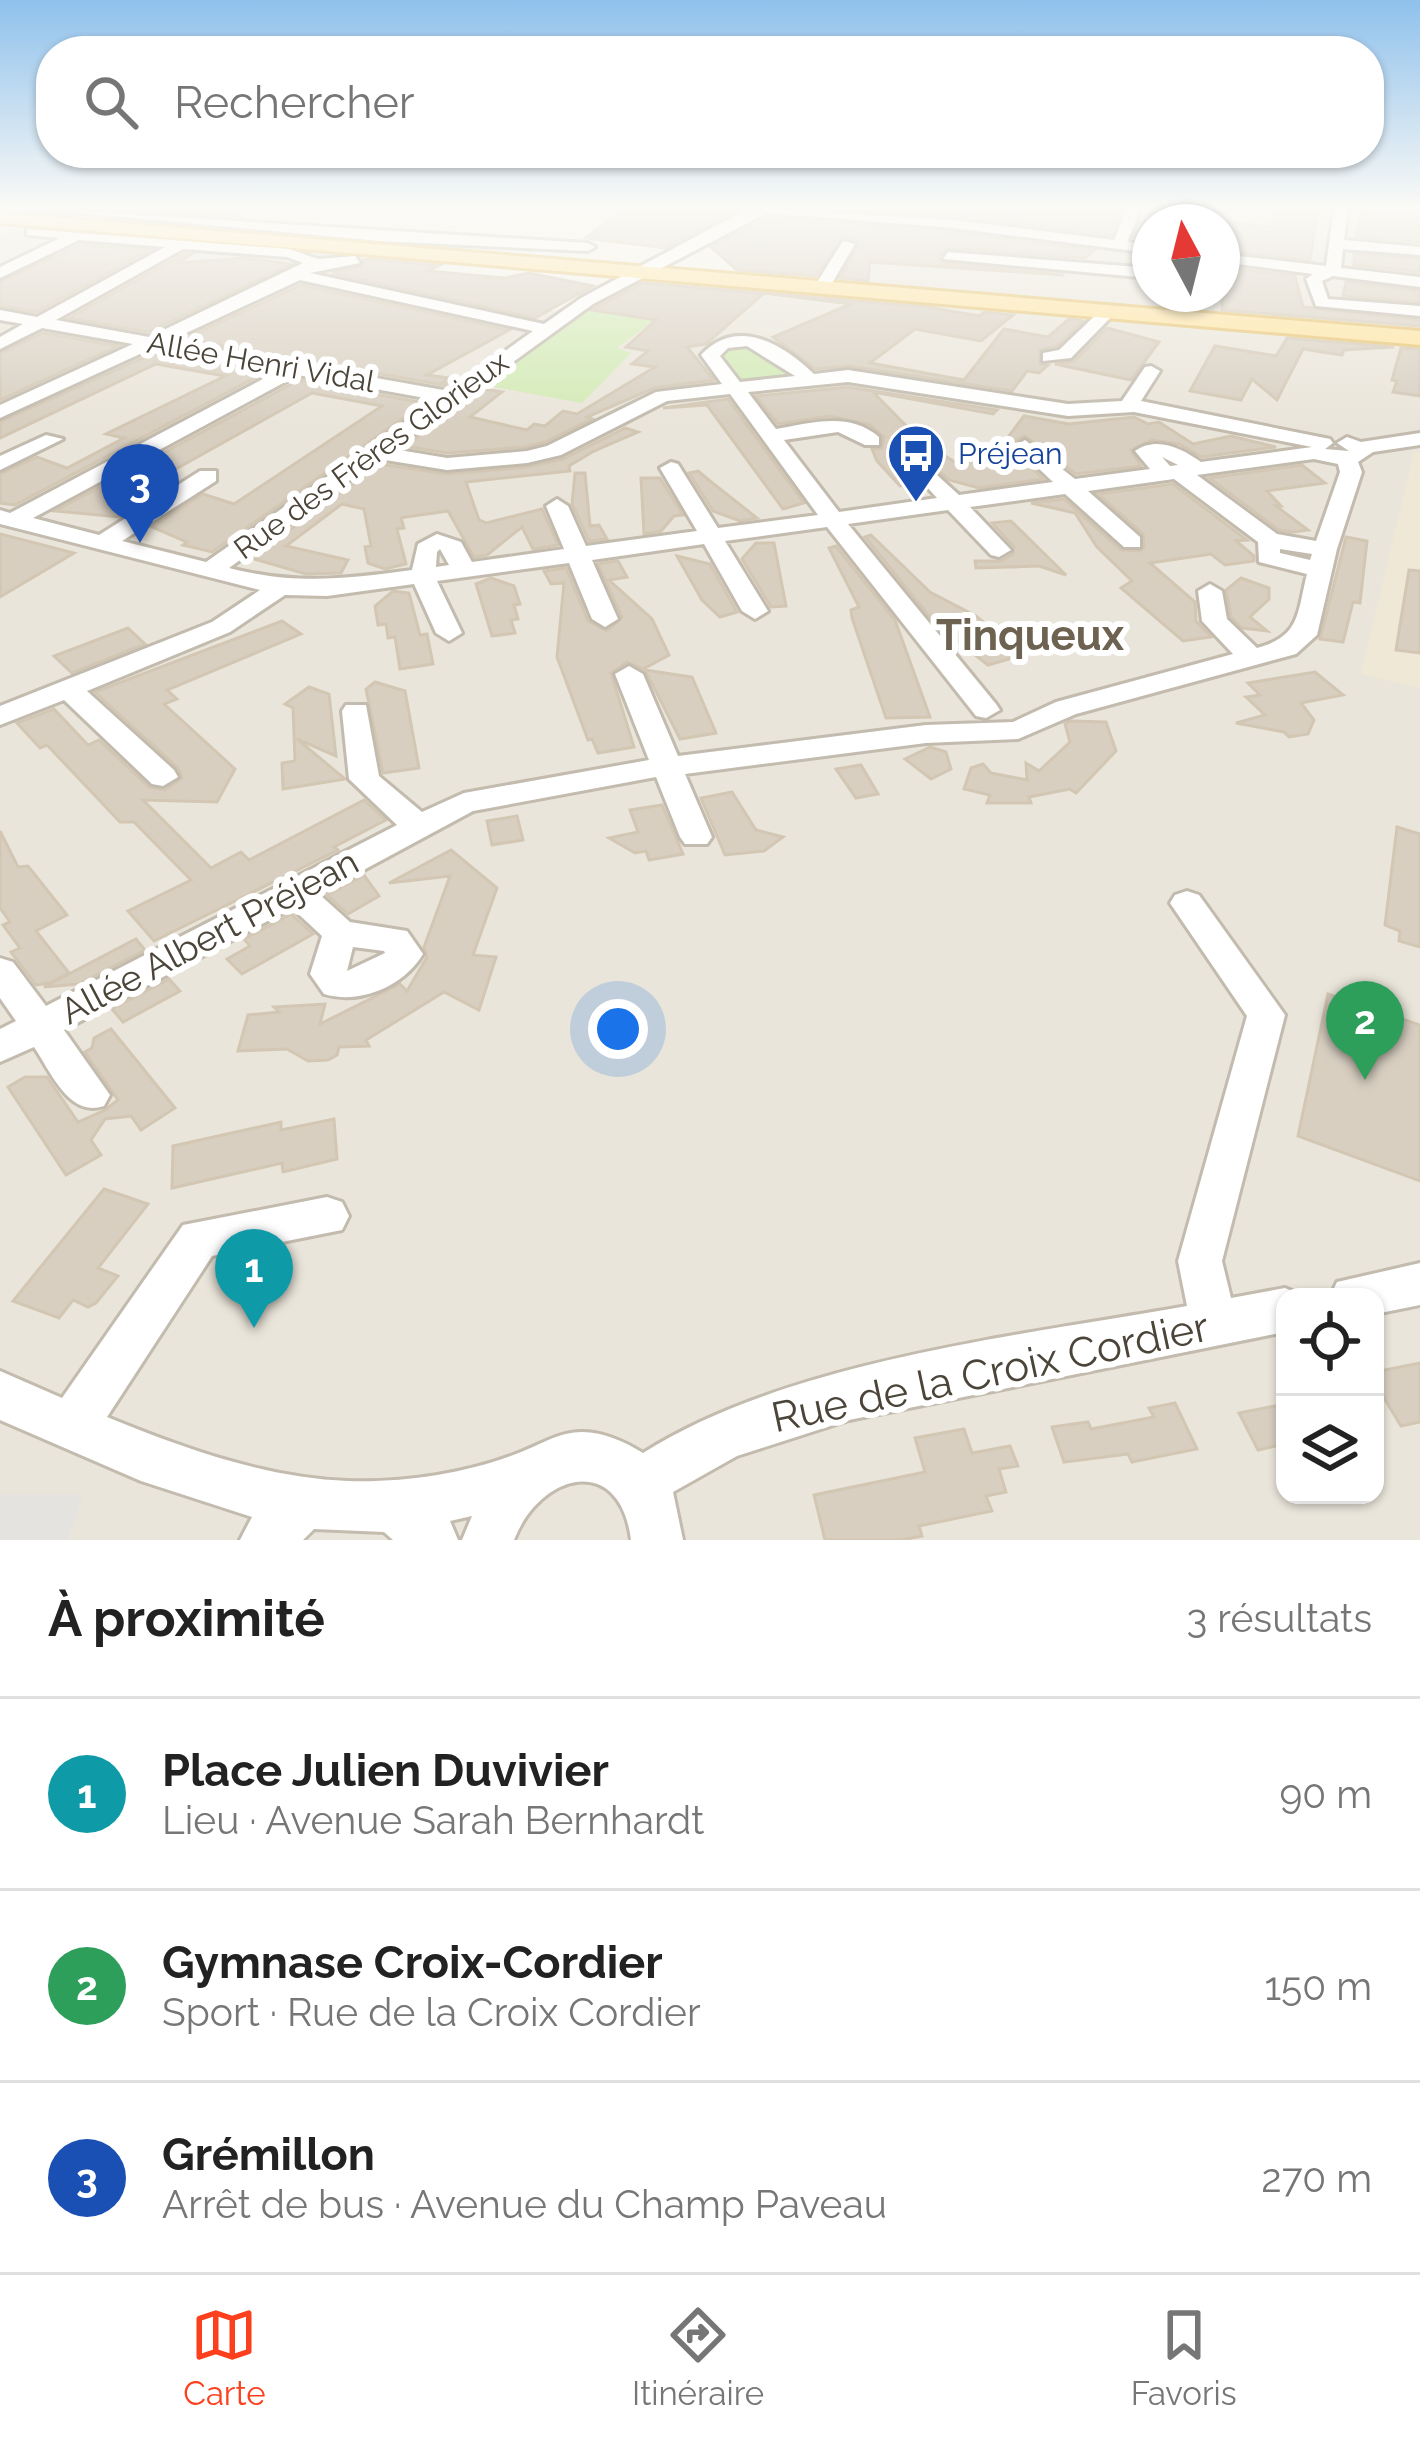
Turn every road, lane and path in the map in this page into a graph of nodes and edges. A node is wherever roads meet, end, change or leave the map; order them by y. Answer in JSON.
{"nodes":[{"id":1,"x":110,"y":280,"type":"edge"},
{"id":2,"x":285,"y":280,"type":"edge"},
{"id":3,"x":346,"y":280,"type":"edge"},
{"id":4,"x":622,"y":280,"type":"edge"},
{"id":5,"x":736,"y":280,"type":"edge"},
{"id":6,"x":826,"y":280,"type":"edge"},
{"id":7,"x":1314,"y":280,"type":"edge"},
{"id":8,"x":822,"y":287,"type":"junction"},
{"id":9,"x":1292,"y":291,"type":"dead end"},
{"id":10,"x":1315,"y":293,"type":"junction"},
{"id":11,"x":1420,"y":310,"type":"edge"},
{"id":12,"x":1108,"y":311,"type":"junction"},
{"id":13,"x":0,"y":315,"type":"edge"},
{"id":14,"x":39,"y":322,"type":"junction"},
{"id":15,"x":545,"y":329,"type":"junction"},
{"id":16,"x":1420,"y":338,"type":"edge"},
{"id":17,"x":150,"y":342,"type":"junction"},
{"id":18,"x":0,"y":344,"type":"edge"},
{"id":19,"x":1049,"y":357,"type":"dead end"},
{"id":20,"x":295,"y":368,"type":"junction"},
{"id":21,"x":1151,"y":371,"type":"dead end"},
{"id":22,"x":809,"y":379,"type":"junction"},
{"id":23,"x":732,"y":387,"type":"junction"},
{"id":24,"x":450,"y":397,"type":"junction"},
{"id":25,"x":1128,"y":406,"type":"junction"},
{"id":26,"x":0,"y":412,"type":"edge"},
{"id":27,"x":769,"y":436,"type":"junction"},
{"id":28,"x":53,"y":439,"type":"dead end"},
{"id":29,"x":1420,"y":439,"type":"edge"},
{"id":30,"x":872,"y":441,"type":"dead end"},
{"id":31,"x":1025,"y":446,"type":"dead end"},
{"id":32,"x":1338,"y":451,"type":"junction"},
{"id":33,"x":378,"y":452,"type":"junction"},
{"id":34,"x":906,"y":452,"type":"dead end"},
{"id":35,"x":0,"y":464,"type":"edge"},
{"id":36,"x":671,"y":468,"type":"dead end"},
{"id":37,"x":1180,"y":472,"type":"junction"},
{"id":38,"x":208,"y":476,"type":"dead end"},
{"id":39,"x":1069,"y":487,"type":"junction"},
{"id":40,"x":955,"y":503,"type":"junction"},
{"id":41,"x":557,"y":506,"type":"dead end"},
{"id":42,"x":7,"y":519,"type":"edge"},
{"id":43,"x":836,"y":520,"type":"junction"},
{"id":44,"x":715,"y":537,"type":"junction"},
{"id":45,"x":1132,"y":542,"type":"dead end"},
{"id":46,"x":103,"y":543,"type":"junction"},
{"id":47,"x":999,"y":550,"type":"dead end"},
{"id":48,"x":578,"y":556,"type":"junction"},
{"id":49,"x":1323,"y":560,"type":"junction"},
{"id":50,"x":211,"y":570,"type":"junction"},
{"id":51,"x":422,"y":577,"type":"junction"},
{"id":52,"x":280,"y":588,"type":"junction"},
{"id":53,"x":1210,"y":591,"type":"dead end"},
{"id":54,"x":755,"y":611,"type":"dead end"},
{"id":55,"x":605,"y":619,"type":"dead end"},
{"id":56,"x":449,"y":633,"type":"dead end"},
{"id":57,"x":1251,"y":657,"type":"junction"},
{"id":58,"x":629,"y":674,"type":"dead end"},
{"id":59,"x":69,"y":689,"type":"junction"},
{"id":60,"x":356,"y":710,"type":"dead end"},
{"id":61,"x":986,"y":710,"type":"dead end"},
{"id":62,"x":0,"y":716,"type":"edge"},
{"id":63,"x":670,"y":767,"type":"junction"},
{"id":64,"x":164,"y":776,"type":"dead end"},
{"id":65,"x":418,"y":826,"type":"junction"},
{"id":66,"x":696,"y":837,"type":"dead end"},
{"id":67,"x":295,"y":891,"type":"junction"},
{"id":68,"x":1187,"y":904,"type":"dead end"},
{"id":69,"x":340,"y":933,"type":"dead end"},
{"id":70,"x":0,"y":970,"type":"edge"},
{"id":71,"x":40,"y":1026,"type":"junction"},
{"id":72,"x":0,"y":1047,"type":"edge"},
{"id":73,"x":90,"y":1095,"type":"dead end"},
{"id":74,"x":327,"y":1216,"type":"dead end"},
{"id":75,"x":1420,"y":1285,"type":"edge"},
{"id":76,"x":1384,"y":1291,"type":"edge"},
{"id":77,"x":1276,"y":1312,"type":"edge"},
{"id":78,"x":1214,"y":1323,"type":"junction"},
{"id":79,"x":0,"y":1395,"type":"edge"},
{"id":80,"x":71,"y":1428,"type":"junction"},
{"id":81,"x":521,"y":1478,"type":"junction"},
{"id":82,"x":639,"y":1485,"type":"junction"},
{"id":83,"x":304,"y":1502,"type":"junction"},
{"id":84,"x":413,"y":1523,"type":"edge"},
{"id":85,"x":266,"y":1540,"type":"edge"},
{"id":86,"x":488,"y":1540,"type":"edge"},
{"id":87,"x":657,"y":1540,"type":"edge"}],
"edges":[{"from":1,"to":14,"type":"street"},
{"from":2,"to":17,"type":"street"},
{"from":3,"to":15,"type":"street"},
{"from":4,"to":15,"type":"street","name":"Rue des Frères Glorieux"},
{"from":5,"to":8,"type":"main road"},
{"from":6,"to":8,"type":"street"},
{"from":7,"to":10,"type":"street"},
{"from":8,"to":12,"type":"main road"},
{"from":9,"to":10,"type":"street"},
{"from":10,"to":11,"type":"street"},
{"from":12,"to":16,"type":"main road"},
{"from":12,"to":19,"type":"street"},
{"from":13,"to":14,"type":"street","name":"Allée Henri Vidal"},
{"from":14,"to":17,"type":"street","name":"Allée Henri Vidal"},
{"from":14,"to":18,"type":"street"},
{"from":15,"to":24,"type":"street","name":"Rue des Frères Glorieux"},
{"from":17,"to":20,"type":"street","name":"Allée Henri Vidal"},
{"from":17,"to":26,"type":"street"},
{"from":20,"to":24,"type":"street","name":"Allée Henri Vidal"},
{"from":20,"to":42,"type":"street"},
{"from":21,"to":25,"type":"street"},
{"from":22,"to":23,"type":"street"},
{"from":22,"to":23,"type":"street"},
{"from":22,"to":25,"type":"street"},
{"from":23,"to":27,"type":"street"},
{"from":23,"to":33,"type":"street"},
{"from":24,"to":33,"type":"street","name":"Rue des Frères Glorieux"},
{"from":25,"to":32,"type":"street"},
{"from":27,"to":30,"type":"street"},
{"from":27,"to":43,"type":"street"},
{"from":28,"to":35,"type":"street"},
{"from":29,"to":32,"type":"street"},
{"from":31,"to":39,"type":"street"},
{"from":32,"to":37,"type":"street"},
{"from":32,"to":49,"type":"street","name":"Allée Albert Préjean"},
{"from":33,"to":50,"type":"street","name":"Rue des Frères Glorieux"},
{"from":34,"to":40,"type":"street"},
{"from":36,"to":44,"type":"street"},
{"from":37,"to":39,"type":"street"},
{"from":37,"to":49,"type":"street"},
{"from":38,"to":46,"type":"street"},
{"from":39,"to":40,"type":"street"},
{"from":39,"to":45,"type":"street"},
{"from":40,"to":43,"type":"street"},
{"from":40,"to":47,"type":"street"},
{"from":41,"to":48,"type":"street"},
{"from":42,"to":46,"type":"street"},
{"from":43,"to":44,"type":"street"},
{"from":43,"to":61,"type":"street"},
{"from":44,"to":48,"type":"street"},
{"from":44,"to":54,"type":"street"},
{"from":46,"to":50,"type":"street"},
{"from":48,"to":51,"type":"street"},
{"from":48,"to":55,"type":"street"},
{"from":49,"to":57,"type":"street","name":"Allée Albert Préjean"},
{"from":50,"to":52,"type":"street"},
{"from":51,"to":52,"type":"street"},
{"from":51,"to":56,"type":"street"},
{"from":52,"to":59,"type":"street"},
{"from":53,"to":57,"type":"street"},
{"from":57,"to":63,"type":"street","name":"Allée Albert Préjean"},
{"from":58,"to":63,"type":"street"},
{"from":59,"to":62,"type":"street"},
{"from":59,"to":64,"type":"street"},
{"from":60,"to":65,"type":"street"},
{"from":63,"to":65,"type":"street","name":"Allée Albert Préjean"},
{"from":63,"to":66,"type":"street"},
{"from":65,"to":67,"type":"street","name":"Allée Albert Préjean"},
{"from":67,"to":69,"type":"street"},
{"from":67,"to":71,"type":"street","name":"Allée Albert Préjean"},
{"from":68,"to":78,"type":"street"},
{"from":70,"to":71,"type":"street"},
{"from":71,"to":72,"type":"street","name":"Allée Albert Préjean"},
{"from":71,"to":73,"type":"street"},
{"from":74,"to":80,"type":"street"},
{"from":75,"to":76,"type":"street"},
{"from":77,"to":78,"type":"street","name":"Rue de la Croix Cordier"},
{"from":78,"to":82,"type":"street","name":"Rue de la Croix Cordier"},
{"from":79,"to":80,"type":"street"},
{"from":80,"to":83,"type":"street"},
{"from":81,"to":82,"type":"street"},
{"from":81,"to":84,"type":"street"},
{"from":81,"to":86,"type":"street"},
{"from":82,"to":87,"type":"street"},
{"from":83,"to":84,"type":"street"},
{"from":83,"to":85,"type":"street"}]}
